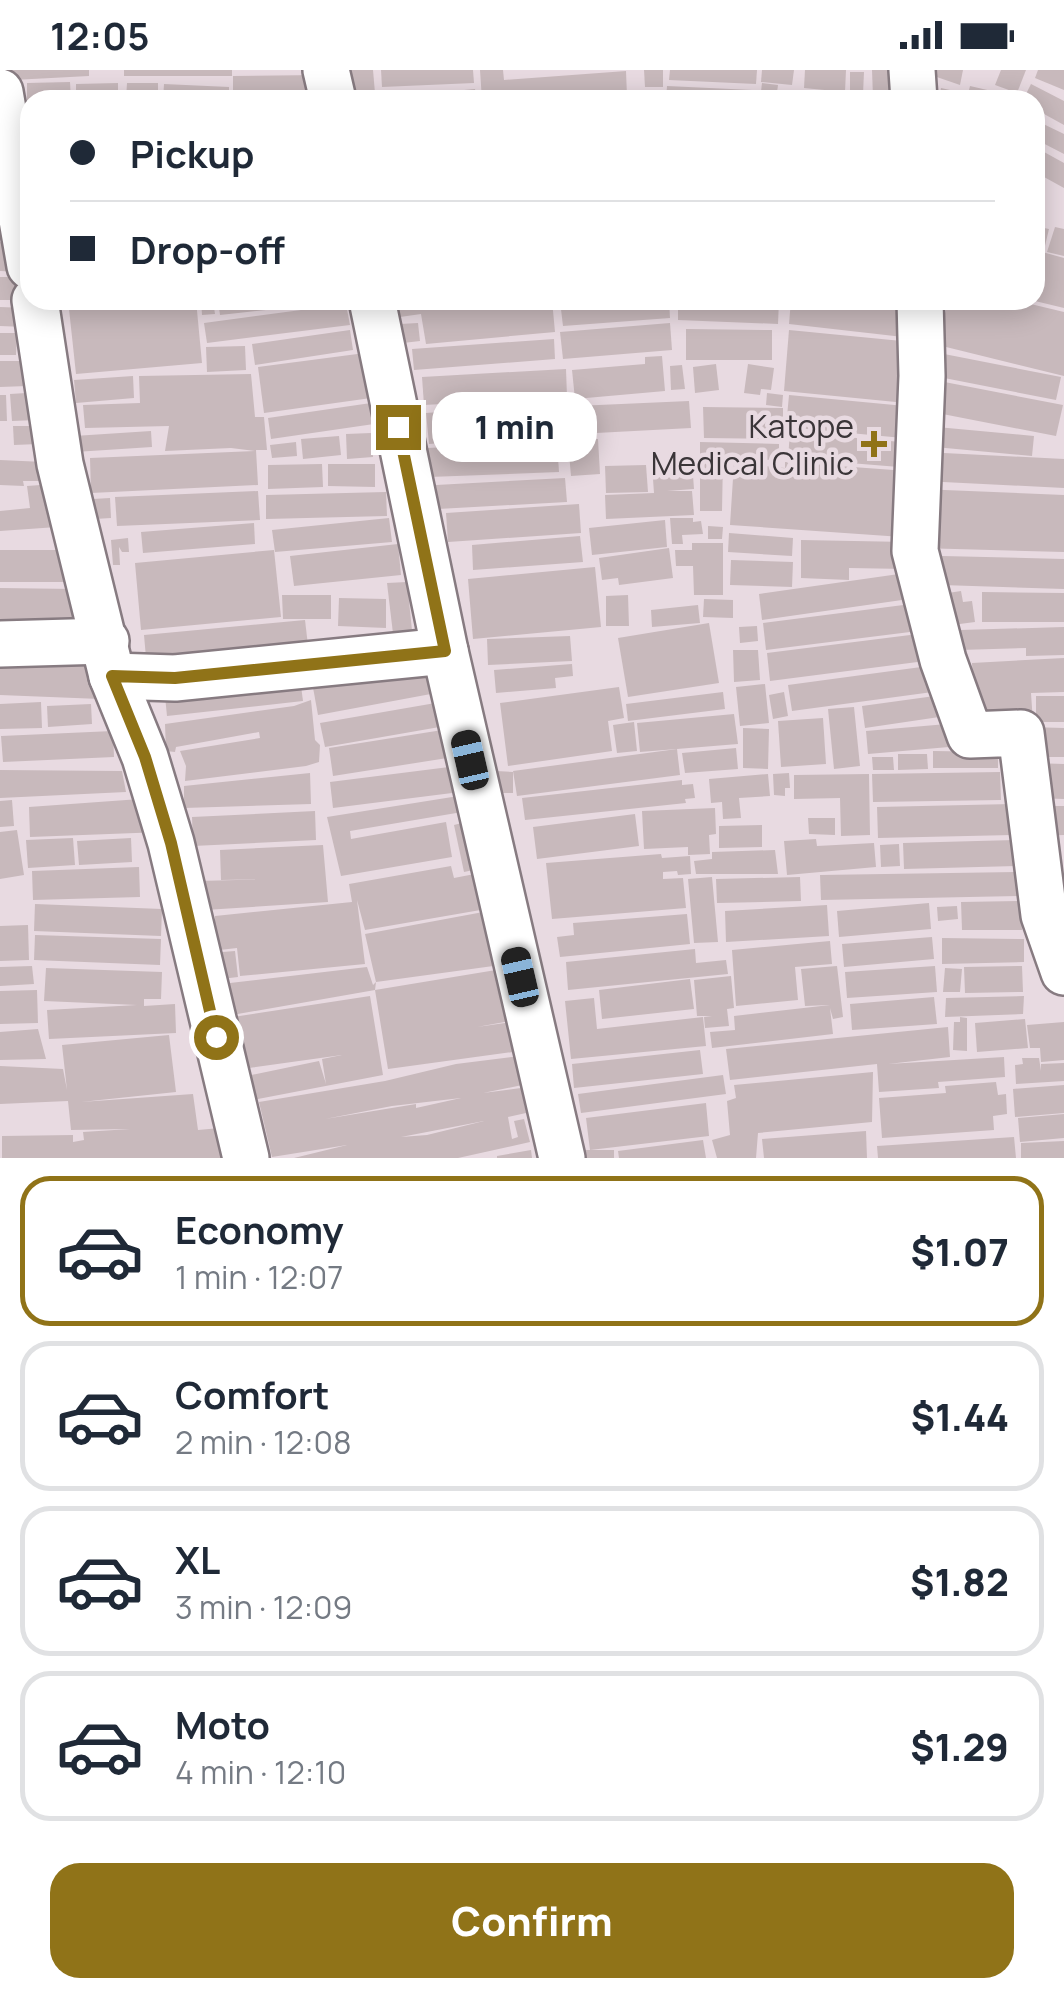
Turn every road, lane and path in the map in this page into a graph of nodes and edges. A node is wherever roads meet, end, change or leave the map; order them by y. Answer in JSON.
{"nodes":[{"id":1,"x":0,"y":92,"type":"edge"},
{"id":2,"x":20,"y":208,"type":"edge"},
{"id":3,"x":37,"y":310,"type":"edge"},
{"id":4,"x":374,"y":310,"type":"edge"},
{"id":5,"x":920,"y":310,"type":"edge"},
{"id":6,"x":0,"y":644,"type":"edge"},
{"id":7,"x":445,"y":651,"type":"junction"},
{"id":8,"x":109,"y":658,"type":"junction"},
{"id":9,"x":1064,"y":972,"type":"edge"},
{"id":10,"x":246,"y":1158,"type":"edge"},
{"id":11,"x":562,"y":1158,"type":"edge"}],
"edges":[{"from":1,"to":2,"type":"street"},
{"from":3,"to":8,"type":"street"},
{"from":4,"to":7,"type":"street"},
{"from":5,"to":9,"type":"street"},
{"from":6,"to":8,"type":"street"},
{"from":7,"to":8,"type":"street"},
{"from":7,"to":11,"type":"street"},
{"from":8,"to":10,"type":"street"}]}
